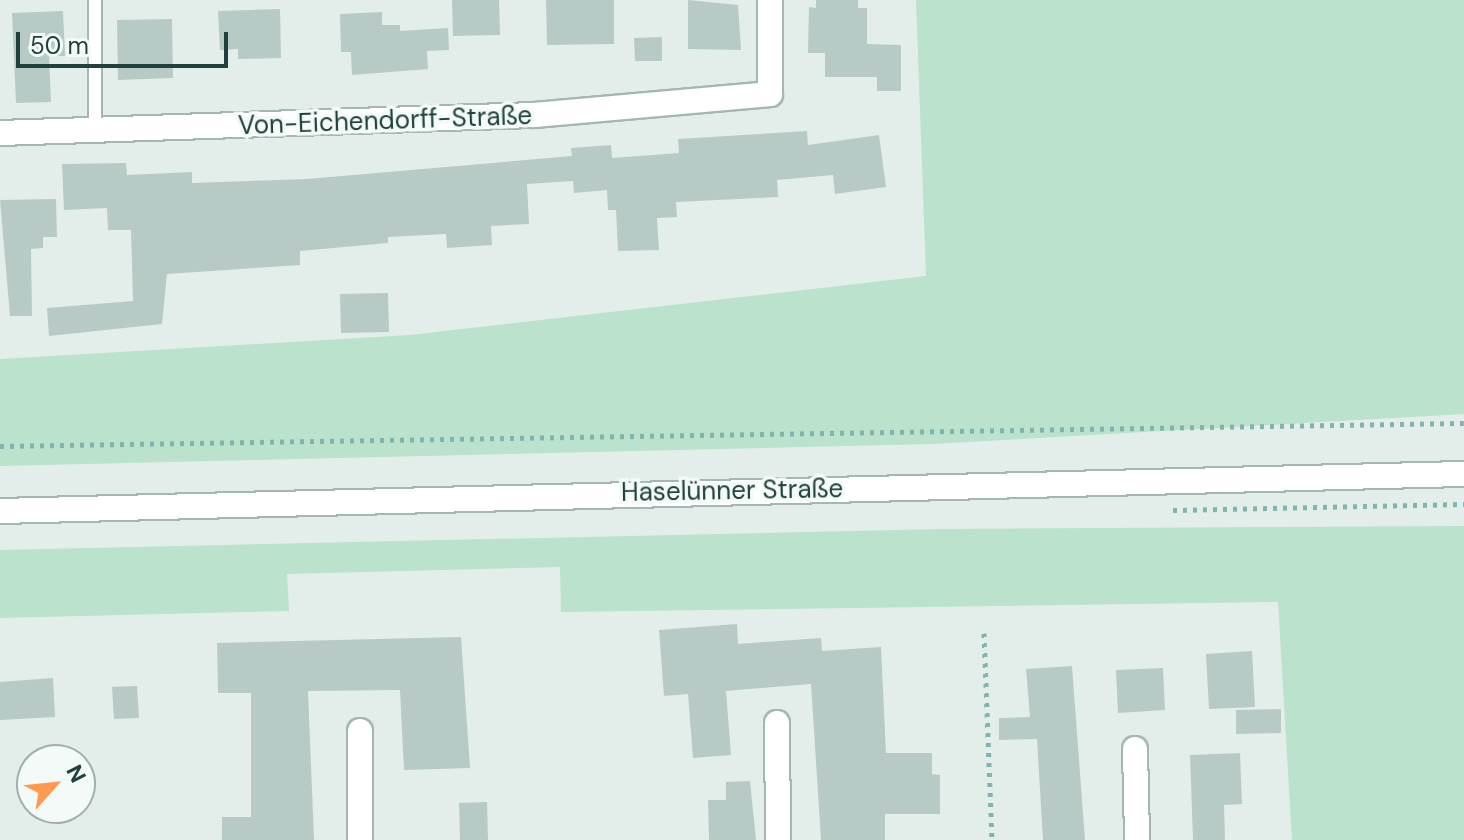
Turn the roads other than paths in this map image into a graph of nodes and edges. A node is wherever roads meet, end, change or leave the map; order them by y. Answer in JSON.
{"nodes":[{"id":1,"x":95,"y":0,"type":"edge"},
{"id":2,"x":770,"y":0,"type":"edge"},
{"id":3,"x":0,"y":133,"type":"edge"},
{"id":4,"x":95,"y":133,"type":"junction"},
{"id":5,"x":1464,"y":474,"type":"edge"},
{"id":6,"x":0,"y":511,"type":"edge"},
{"id":7,"x":777,"y":723,"type":"dead end"},
{"id":8,"x":360,"y":731,"type":"dead end"},
{"id":9,"x":1135,"y":749,"type":"dead end"},
{"id":10,"x":360,"y":840,"type":"edge"},
{"id":11,"x":778,"y":840,"type":"edge"},
{"id":12,"x":1137,"y":840,"type":"edge"}],
"edges":[{"from":1,"to":4,"type":"lane"},
{"from":2,"to":4,"type":"street","name":"Von-Eichendorff-Straße"},
{"from":3,"to":4,"type":"street","name":"Von-Eichendorff-Straße"},
{"from":5,"to":6,"type":"street","name":"Haselünner Straße"},
{"from":7,"to":11,"type":"street"},
{"from":8,"to":10,"type":"street"},
{"from":9,"to":12,"type":"street"}]}
